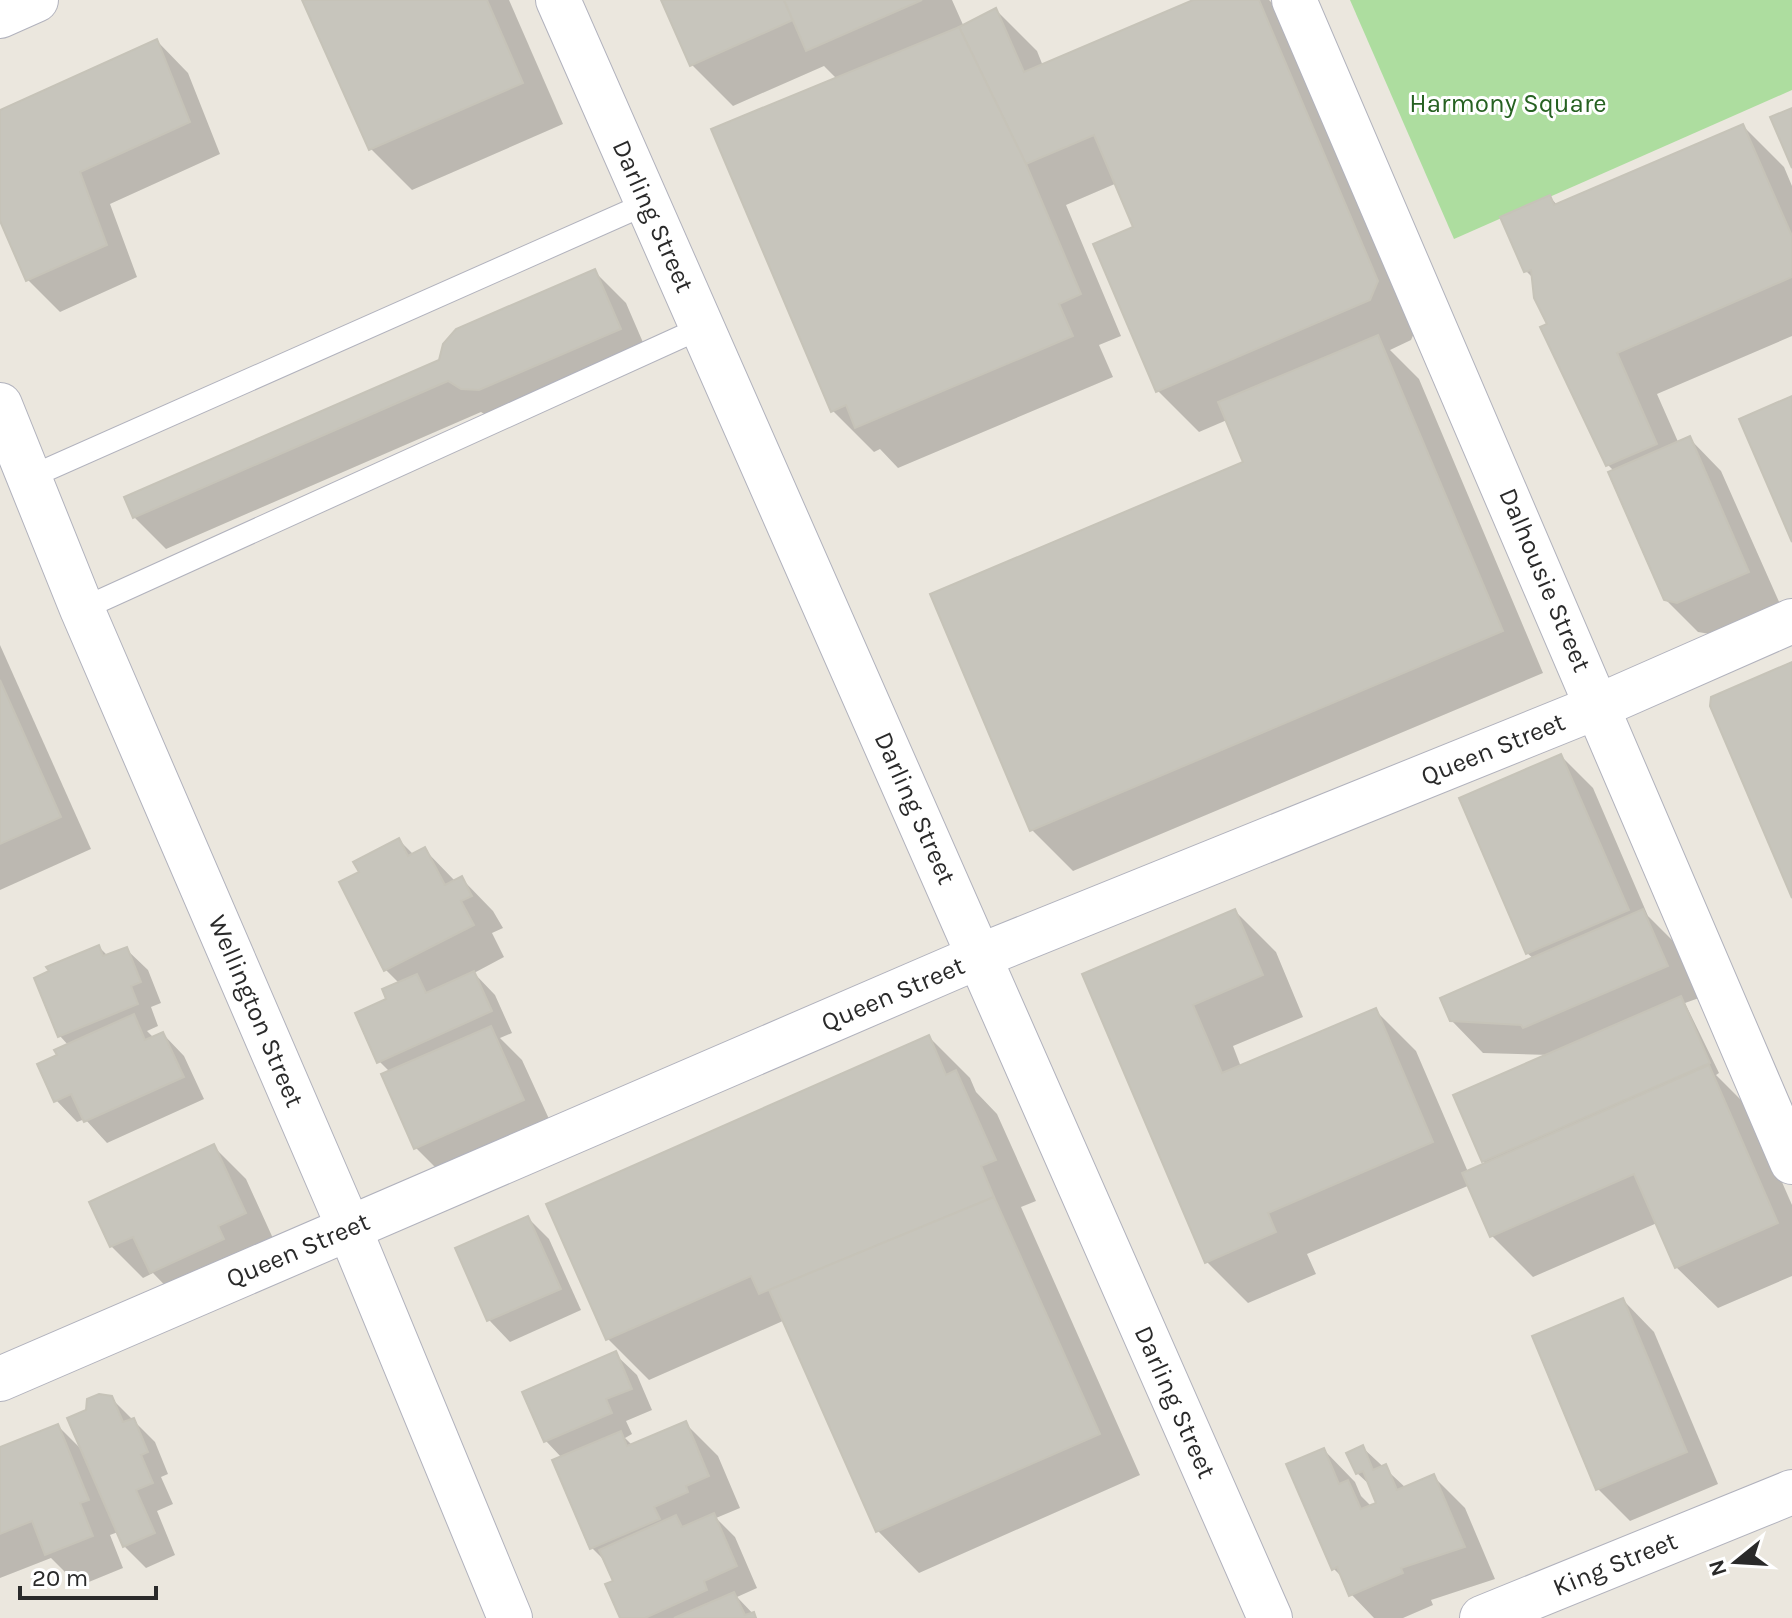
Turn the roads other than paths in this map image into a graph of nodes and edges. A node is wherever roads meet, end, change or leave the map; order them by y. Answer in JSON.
{"nodes":[{"id":1,"x":36,"y":0,"type":"edge"},
{"id":2,"x":558,"y":0,"type":"edge"},
{"id":3,"x":1294,"y":0,"type":"edge"},
{"id":4,"x":0,"y":16,"type":"edge"},
{"id":5,"x":648,"y":203,"type":"junction"},
{"id":6,"x":703,"y":327,"type":"junction"},
{"id":7,"x":0,"y":405,"type":"edge"},
{"id":8,"x":28,"y":478,"type":"junction"},
{"id":9,"x":82,"y":609,"type":"junction"},
{"id":10,"x":1792,"y":621,"type":"edge"},
{"id":11,"x":1599,"y":706,"type":"junction"},
{"id":12,"x":980,"y":956,"type":"junction"},
{"id":13,"x":1792,"y":1162,"type":"edge"},
{"id":14,"x":349,"y":1228,"type":"junction"},
{"id":15,"x":0,"y":1379,"type":"edge"},
{"id":16,"x":1792,"y":1492,"type":"edge"},
{"id":17,"x":510,"y":1618,"type":"edge"},
{"id":18,"x":1270,"y":1618,"type":"edge"},
{"id":19,"x":1482,"y":1618,"type":"edge"}],
"edges":[{"from":1,"to":4,"type":"street"},
{"from":2,"to":5,"type":"street","name":"Darling Street"},
{"from":3,"to":11,"type":"street","name":"Dalhousie Street"},
{"from":5,"to":6,"type":"street","name":"Darling Street"},
{"from":5,"to":8,"type":"lane"},
{"from":6,"to":9,"type":"lane"},
{"from":6,"to":12,"type":"street","name":"Darling Street"},
{"from":7,"to":8,"type":"street","name":"Wellington Street"},
{"from":8,"to":9,"type":"street","name":"Wellington Street"},
{"from":9,"to":14,"type":"street","name":"Wellington Street"},
{"from":10,"to":11,"type":"street","name":"Queen Street"},
{"from":11,"to":12,"type":"street","name":"Queen Street"},
{"from":11,"to":13,"type":"street","name":"Dalhousie Street"},
{"from":12,"to":14,"type":"street","name":"Queen Street"},
{"from":12,"to":18,"type":"street","name":"Darling Street"},
{"from":14,"to":15,"type":"street","name":"Queen Street"},
{"from":14,"to":17,"type":"street","name":"Wellington Street"},
{"from":16,"to":19,"type":"street","name":"King Street"}]}
